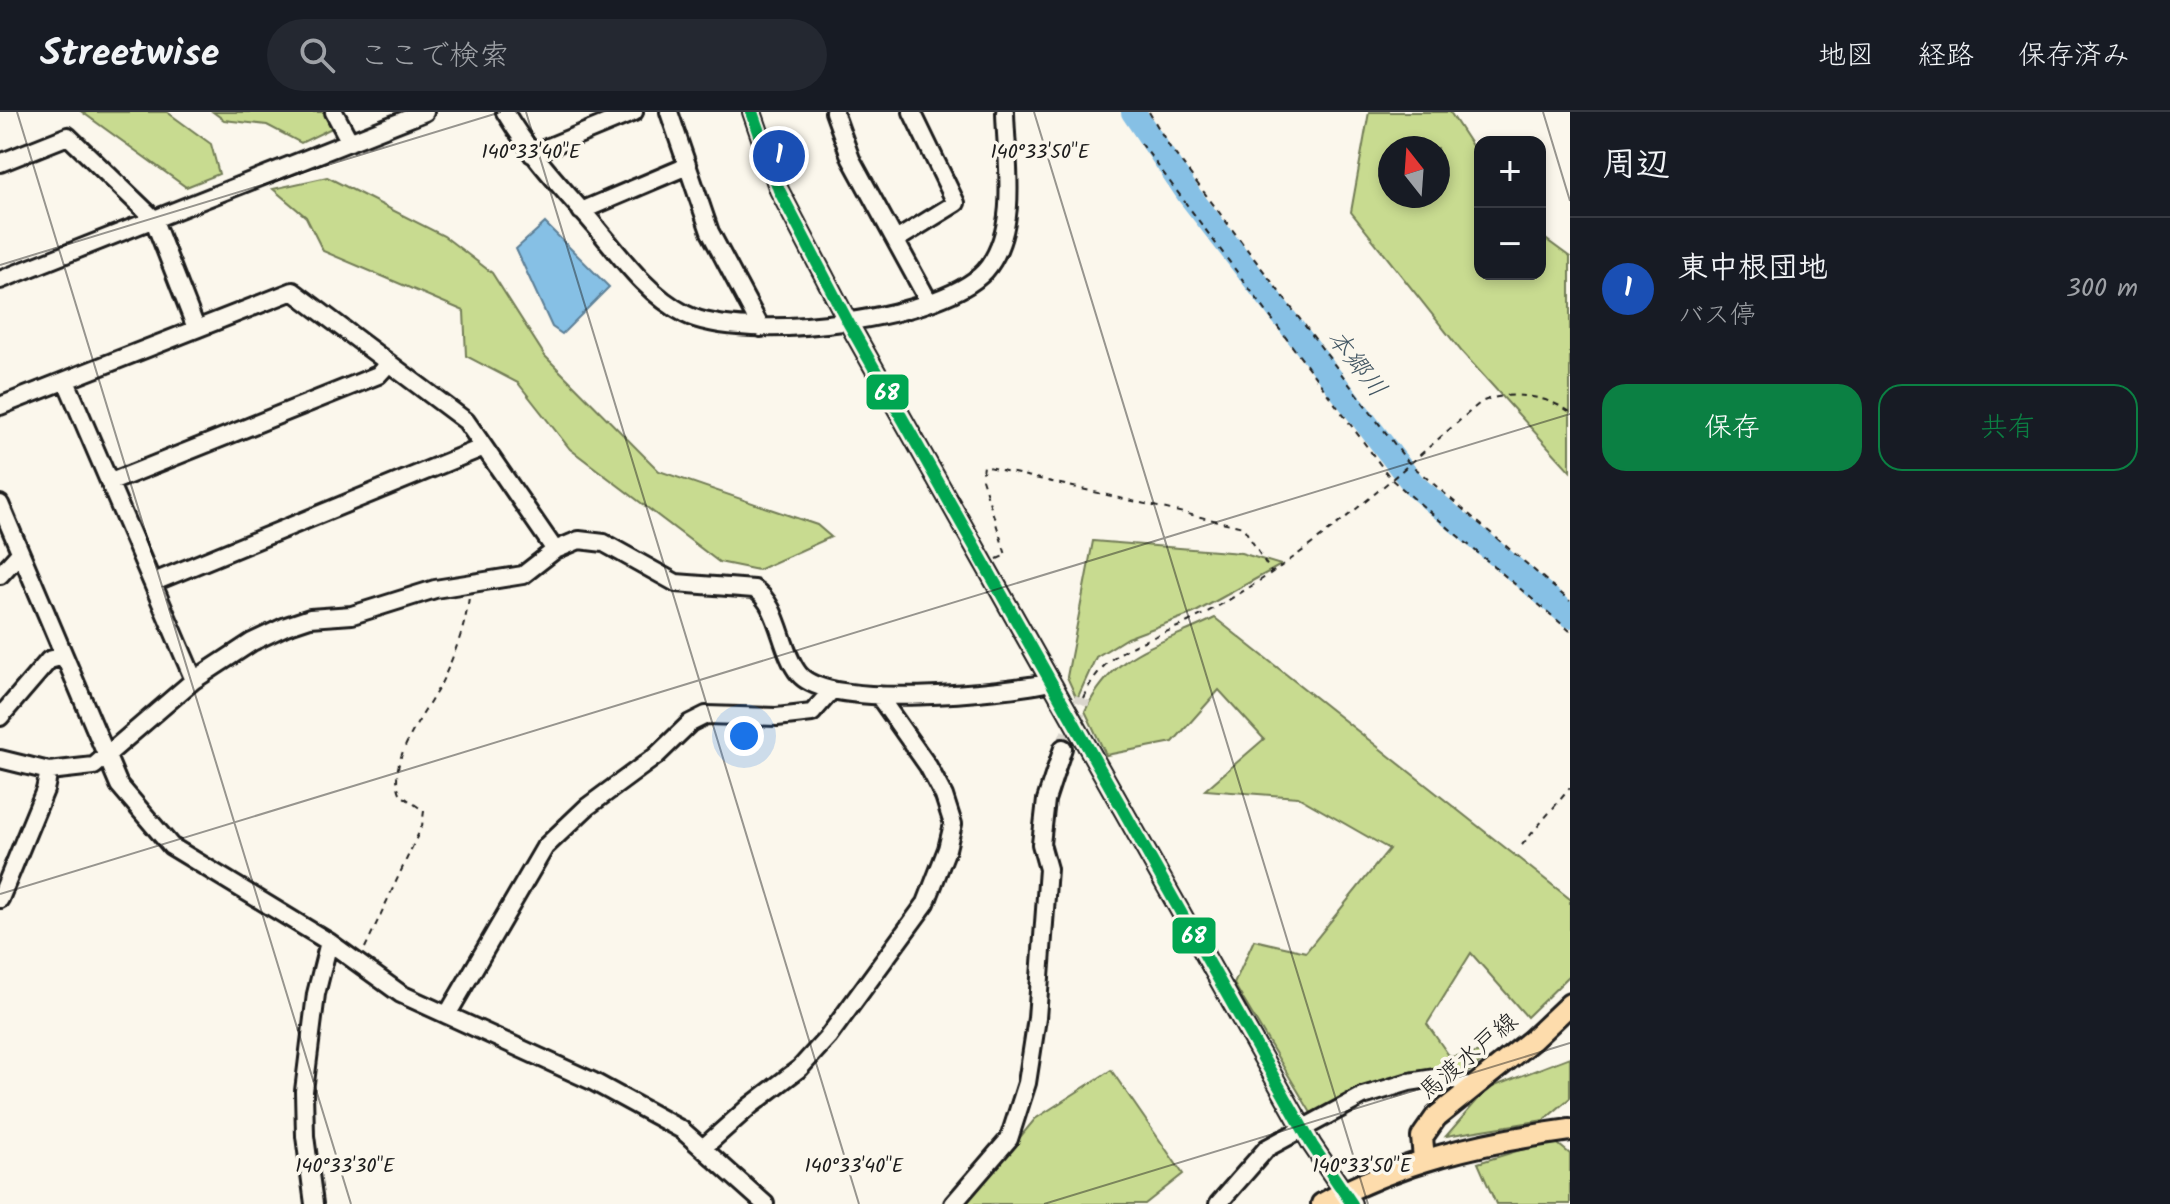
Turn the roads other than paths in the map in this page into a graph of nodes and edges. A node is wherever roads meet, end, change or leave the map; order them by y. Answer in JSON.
{"nodes":[{"id":1,"x":334,"y":112,"type":"edge"},
{"id":2,"x":425,"y":112,"type":"edge"},
{"id":3,"x":505,"y":112,"type":"edge"},
{"id":4,"x":634,"y":112,"type":"edge"},
{"id":5,"x":669,"y":112,"type":"edge"},
{"id":6,"x":752,"y":112,"type":"edge"},
{"id":7,"x":834,"y":112,"type":"edge"},
{"id":8,"x":912,"y":112,"type":"edge"},
{"id":9,"x":1005,"y":112,"type":"edge"},
{"id":10,"x":350,"y":142,"type":"junction"},
{"id":11,"x":532,"y":154,"type":"junction"},
{"id":12,"x":0,"y":163,"type":"edge"},
{"id":13,"x":685,"y":167,"type":"junction"},
{"id":14,"x":581,"y":211,"type":"junction"},
{"id":15,"x":153,"y":218,"type":"junction"},
{"id":16,"x":896,"y":240,"type":"junction"},
{"id":17,"x":0,"y":280,"type":"edge"},
{"id":18,"x":929,"y":302,"type":"junction"},
{"id":19,"x":848,"y":322,"type":"junction"},
{"id":20,"x":196,"y":328,"type":"junction"},
{"id":21,"x":761,"y":328,"type":"junction"},
{"id":22,"x":389,"y":363,"type":"junction"},
{"id":23,"x":66,"y":381,"type":"junction"},
{"id":24,"x":0,"y":406,"type":"edge"},
{"id":25,"x":484,"y":447,"type":"junction"},
{"id":26,"x":111,"y":482,"type":"junction"},
{"id":27,"x":0,"y":504,"type":"edge"},
{"id":28,"x":555,"y":550,"type":"junction"},
{"id":29,"x":20,"y":553,"type":"junction"},
{"id":30,"x":0,"y":575,"type":"edge"},
{"id":31,"x":154,"y":582,"type":"junction"},
{"id":32,"x":64,"y":656,"type":"junction"},
{"id":33,"x":194,"y":680,"type":"junction"},
{"id":34,"x":1051,"y":682,"type":"junction"},
{"id":35,"x":832,"y":690,"type":"junction"},
{"id":36,"x":878,"y":695,"type":"junction"},
{"id":37,"x":0,"y":717,"type":"edge"},
{"id":38,"x":1063,"y":748,"type":"tunnel mouth"},
{"id":39,"x":107,"y":758,"type":"junction"},
{"id":40,"x":0,"y":759,"type":"edge"},
{"id":41,"x":49,"y":771,"type":"junction"},
{"id":42,"x":0,"y":899,"type":"edge"},
{"id":43,"x":329,"y":942,"type":"junction"},
{"id":44,"x":1570,"y":1004,"type":"edge"},
{"id":45,"x":447,"y":1015,"type":"junction"},
{"id":46,"x":1473,"y":1088,"type":"junction"},
{"id":47,"x":1302,"y":1126,"type":"junction"},
{"id":48,"x":1570,"y":1130,"type":"edge"},
{"id":49,"x":704,"y":1147,"type":"junction"},
{"id":50,"x":1424,"y":1159,"type":"junction"},
{"id":51,"x":1347,"y":1199,"type":"edge"},
{"id":52,"x":314,"y":1204,"type":"edge"},
{"id":53,"x":765,"y":1204,"type":"edge"},
{"id":54,"x":953,"y":1204,"type":"edge"},
{"id":55,"x":1218,"y":1204,"type":"edge"},
{"id":56,"x":1322,"y":1204,"type":"edge"}],
"edges":[{"from":1,"to":10,"type":"street"},
{"from":2,"to":10,"type":"street"},
{"from":3,"to":11,"type":"street"},
{"from":4,"to":11,"type":"street"},
{"from":5,"to":13,"type":"street"},
{"from":6,"to":19,"type":"street"},
{"from":7,"to":16,"type":"street"},
{"from":8,"to":16,"type":"street"},
{"from":9,"to":18,"type":"street"},
{"from":10,"to":15,"type":"street"},
{"from":11,"to":14,"type":"street"},
{"from":12,"to":15,"type":"street"},
{"from":13,"to":14,"type":"street"},
{"from":13,"to":21,"type":"street"},
{"from":14,"to":21,"type":"street"},
{"from":15,"to":17,"type":"street"},
{"from":15,"to":20,"type":"street"},
{"from":16,"to":18,"type":"street"},
{"from":18,"to":19,"type":"street"},
{"from":19,"to":21,"type":"street"},
{"from":19,"to":34,"type":"street"},
{"from":20,"to":22,"type":"street"},
{"from":20,"to":23,"type":"street"},
{"from":22,"to":25,"type":"street"},
{"from":22,"to":26,"type":"street"},
{"from":23,"to":24,"type":"street"},
{"from":23,"to":26,"type":"street"},
{"from":25,"to":28,"type":"street"},
{"from":25,"to":31,"type":"street"},
{"from":26,"to":31,"type":"street"},
{"from":27,"to":29,"type":"street"},
{"from":28,"to":33,"type":"street"},
{"from":28,"to":35,"type":"street"},
{"from":29,"to":30,"type":"street"},
{"from":29,"to":32,"type":"street"},
{"from":31,"to":33,"type":"street"},
{"from":32,"to":37,"type":"street"},
{"from":32,"to":39,"type":"street"},
{"from":33,"to":39,"type":"street"},
{"from":34,"to":36,"type":"street"},
{"from":34,"to":47,"type":"street"},
{"from":35,"to":36,"type":"street"},
{"from":35,"to":45,"type":"street"},
{"from":36,"to":49,"type":"street"},
{"from":38,"to":54,"type":"street"},
{"from":39,"to":41,"type":"street"},
{"from":39,"to":43,"type":"street"},
{"from":40,"to":41,"type":"street"},
{"from":41,"to":42,"type":"street"},
{"from":43,"to":45,"type":"street"},
{"from":43,"to":52,"type":"street"},
{"from":44,"to":46,"type":"main road","name":"馬渡水戸線"},
{"from":45,"to":49,"type":"street"},
{"from":46,"to":47,"type":"street"},
{"from":46,"to":50,"type":"main road","name":"馬渡水戸線"},
{"from":47,"to":51,"type":"street"},
{"from":47,"to":55,"type":"street"},
{"from":48,"to":50,"type":"main road"},
{"from":49,"to":53,"type":"street"},
{"from":50,"to":51,"type":"main road"},
{"from":51,"to":56,"type":"main road"}]}
